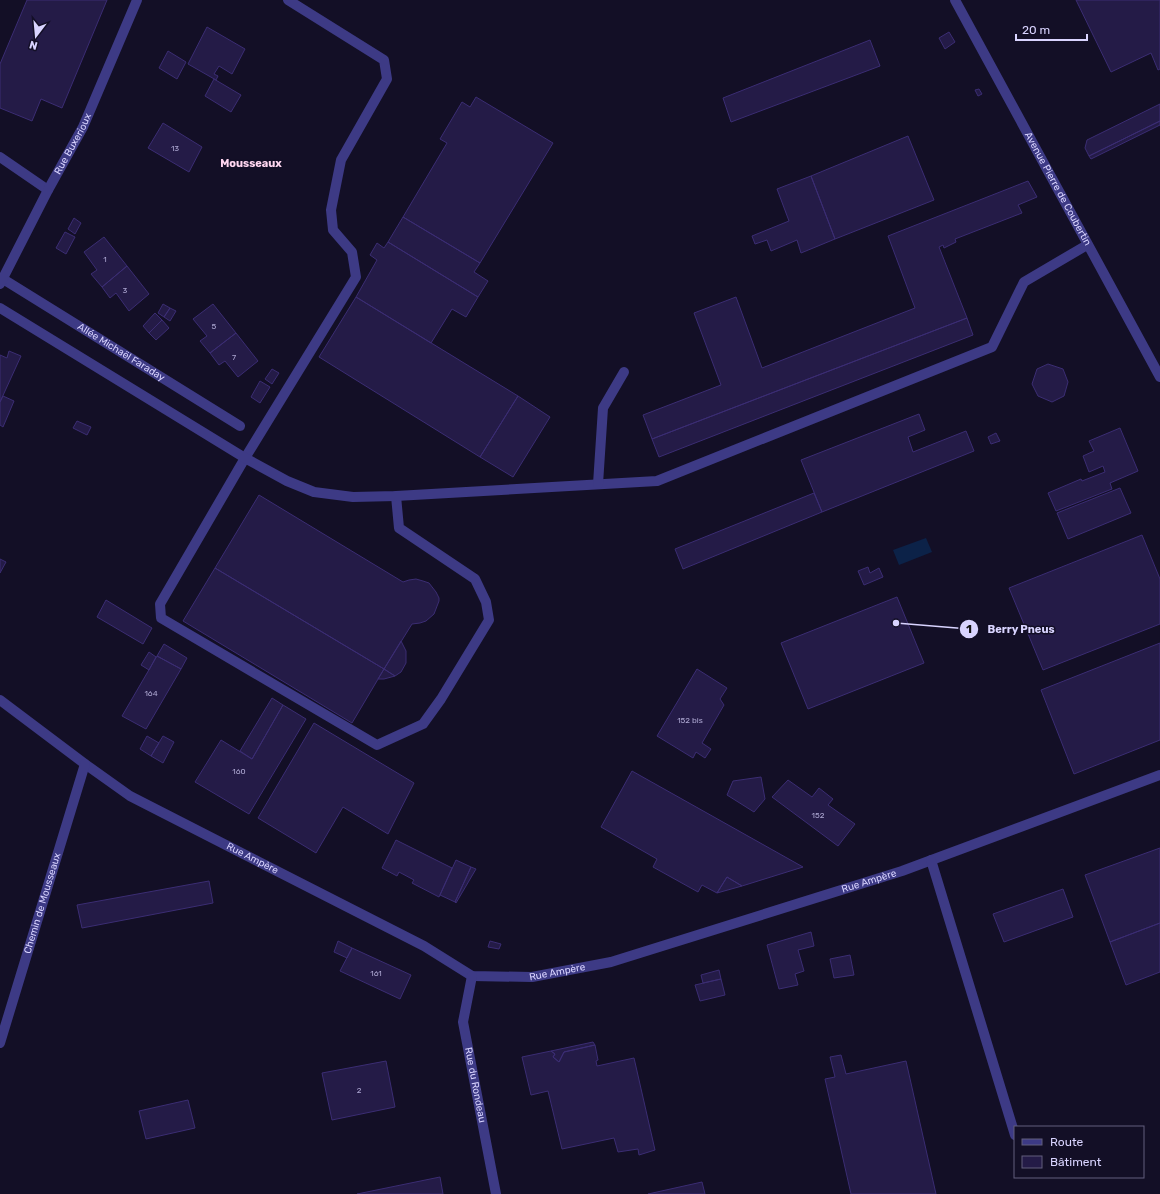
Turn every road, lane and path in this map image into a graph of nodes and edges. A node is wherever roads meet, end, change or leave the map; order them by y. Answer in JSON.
{"nodes":[{"id":1,"x":137,"y":0,"type":"edge"},
{"id":2,"x":288,"y":0,"type":"edge"},
{"id":3,"x":955,"y":0,"type":"edge"},
{"id":4,"x":0,"y":158,"type":"edge"},
{"id":5,"x":48,"y":190,"type":"junction"},
{"id":6,"x":1087,"y":245,"type":"junction"},
{"id":7,"x":1,"y":281,"type":"edge"},
{"id":8,"x":0,"y":308,"type":"edge"},
{"id":9,"x":624,"y":372,"type":"dead end"},
{"id":10,"x":1160,"y":377,"type":"edge"},
{"id":11,"x":240,"y":426,"type":"dead end"},
{"id":12,"x":245,"y":458,"type":"junction"},
{"id":13,"x":598,"y":484,"type":"junction"},
{"id":14,"x":396,"y":496,"type":"junction"},
{"id":15,"x":0,"y":700,"type":"edge"},
{"id":16,"x":85,"y":764,"type":"junction"},
{"id":17,"x":1160,"y":775,"type":"edge"},
{"id":18,"x":931,"y":860,"type":"junction"},
{"id":19,"x":472,"y":976,"type":"junction"},
{"id":20,"x":0,"y":1043,"type":"edge"},
{"id":21,"x":1014,"y":1132,"type":"edge"},
{"id":22,"x":496,"y":1194,"type":"edge"}],
"edges":[{"from":1,"to":5,"type":"street","name":"Rue Buxerioux"},
{"from":2,"to":12,"type":"street"},
{"from":3,"to":6,"type":"street","name":"Avenue Pierre de Coubertin"},
{"from":4,"to":5,"type":"street"},
{"from":5,"to":7,"type":"street","name":"Rue Buxerioux"},
{"from":6,"to":10,"type":"street","name":"Avenue Pierre de Coubertin"},
{"from":6,"to":13,"type":"street"},
{"from":7,"to":11,"type":"street","name":"Allée Michaël Faraday"},
{"from":8,"to":12,"type":"street"},
{"from":9,"to":13,"type":"street"},
{"from":12,"to":14,"type":"street"},
{"from":12,"to":14,"type":"street"},
{"from":13,"to":14,"type":"street"},
{"from":15,"to":16,"type":"street","name":"Rue Ampère"},
{"from":16,"to":19,"type":"street","name":"Rue Ampère"},
{"from":16,"to":20,"type":"street","name":"Chemin de Mousseaux"},
{"from":17,"to":18,"type":"street","name":"Rue Ampère"},
{"from":18,"to":19,"type":"street","name":"Rue Ampère"},
{"from":18,"to":21,"type":"street"},
{"from":19,"to":22,"type":"street","name":"Rue du Rondeau"}]}
